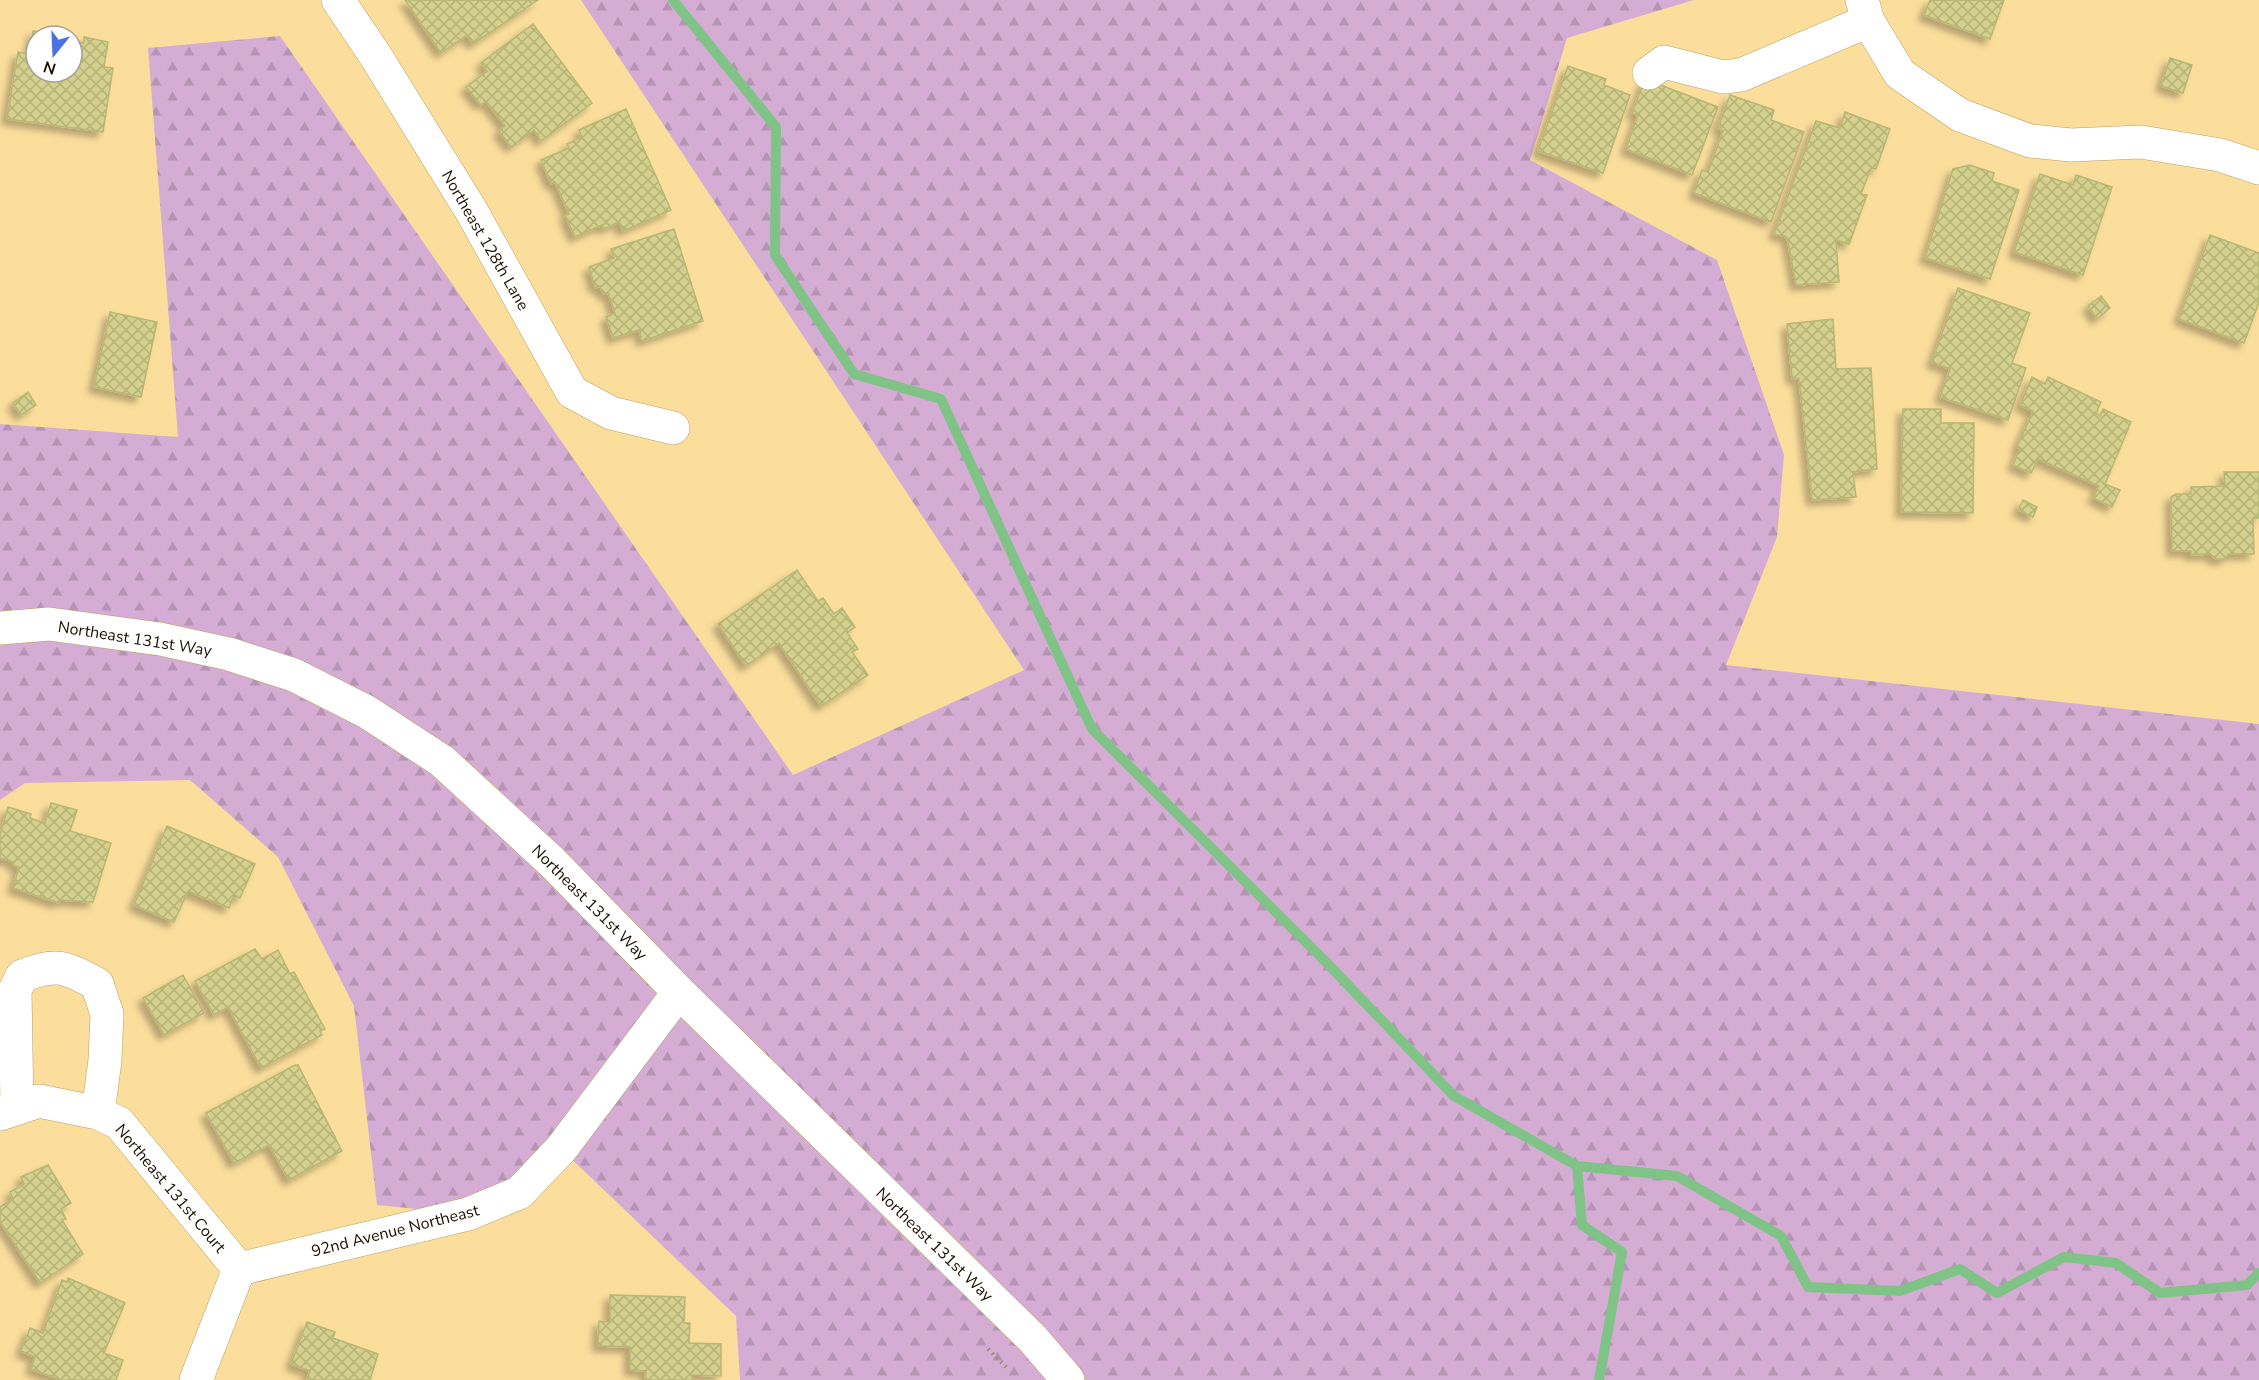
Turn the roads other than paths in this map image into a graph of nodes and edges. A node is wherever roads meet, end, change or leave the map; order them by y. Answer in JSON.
{"nodes":[{"id":1,"x":338,"y":0,"type":"edge"},
{"id":2,"x":1865,"y":10,"type":"edge"},
{"id":3,"x":1648,"y":74,"type":"dead end"},
{"id":4,"x":2259,"y":168,"type":"edge"},
{"id":5,"x":673,"y":428,"type":"dead end"},
{"id":6,"x":0,"y":628,"type":"edge"},
{"id":7,"x":679,"y":992,"type":"junction"},
{"id":8,"x":9,"y":1111,"type":"edge"},
{"id":9,"x":98,"y":1113,"type":"junction"},
{"id":10,"x":239,"y":1269,"type":"junction"},
{"id":11,"x":196,"y":1380,"type":"edge"},
{"id":12,"x":1068,"y":1380,"type":"edge"}],
"edges":[{"from":1,"to":5,"type":"street","name":"Northeast 128th Lane"},
{"from":2,"to":3,"type":"street"},
{"from":2,"to":4,"type":"street"},
{"from":6,"to":7,"type":"street","name":"Northeast 131st Way"},
{"from":7,"to":10,"type":"street","name":"92nd Avenue Northeast"},
{"from":7,"to":12,"type":"street","name":"Northeast 131st Way"},
{"from":8,"to":9,"type":"street","name":"Northeast 131st Court"},
{"from":8,"to":9,"type":"street"},
{"from":9,"to":10,"type":"street","name":"Northeast 131st Court"},
{"from":10,"to":11,"type":"street"}]}
